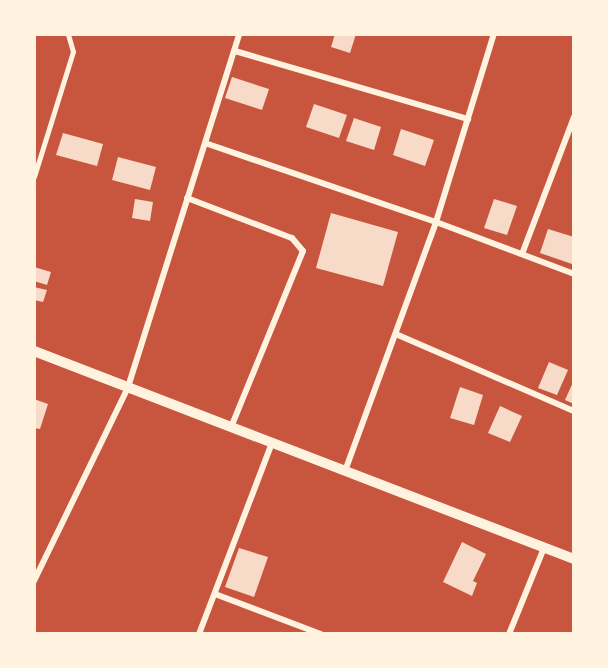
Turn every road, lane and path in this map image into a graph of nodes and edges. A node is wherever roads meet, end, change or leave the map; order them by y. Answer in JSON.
{"nodes":[{"id":1,"x":68,"y":34,"type":"edge"},
{"id":2,"x":239,"y":34,"type":"edge"},
{"id":3,"x":494,"y":34,"type":"edge"},
{"id":4,"x":235,"y":51,"type":"junction"},
{"id":5,"x":573,"y":117,"type":"edge"},
{"id":6,"x":468,"y":119,"type":"junction"},
{"id":7,"x":205,"y":143,"type":"junction"},
{"id":8,"x":34,"y":177,"type":"edge"},
{"id":9,"x":187,"y":198,"type":"junction"},
{"id":10,"x":436,"y":222,"type":"junction"},
{"id":11,"x":522,"y":254,"type":"junction"},
{"id":12,"x":573,"y":274,"type":"edge"},
{"id":13,"x":398,"y":335,"type":"junction"},
{"id":14,"x":34,"y":351,"type":"edge"},
{"id":15,"x":128,"y":387,"type":"junction"},
{"id":16,"x":573,"y":411,"type":"edge"},
{"id":17,"x":231,"y":428,"type":"junction"},
{"id":18,"x":272,"y":443,"type":"junction"},
{"id":19,"x":345,"y":471,"type":"junction"},
{"id":20,"x":544,"y":548,"type":"junction"},
{"id":21,"x":573,"y":559,"type":"edge"},
{"id":22,"x":34,"y":581,"type":"edge"},
{"id":23,"x":215,"y":594,"type":"junction"},
{"id":24,"x":199,"y":633,"type":"edge"},
{"id":25,"x":321,"y":633,"type":"edge"},
{"id":26,"x":509,"y":633,"type":"edge"}],
"edges":[{"from":1,"to":8,"type":"lane"},
{"from":2,"to":4,"type":"street"},
{"from":3,"to":6,"type":"street"},
{"from":4,"to":6,"type":"street"},
{"from":4,"to":7,"type":"street"},
{"from":5,"to":11,"type":"street"},
{"from":6,"to":10,"type":"street"},
{"from":7,"to":9,"type":"street"},
{"from":7,"to":10,"type":"street"},
{"from":9,"to":15,"type":"street"},
{"from":9,"to":17,"type":"street"},
{"from":10,"to":11,"type":"street"},
{"from":10,"to":13,"type":"street"},
{"from":11,"to":12,"type":"street"},
{"from":13,"to":16,"type":"street"},
{"from":13,"to":19,"type":"street"},
{"from":14,"to":15,"type":"street"},
{"from":15,"to":17,"type":"street"},
{"from":15,"to":22,"type":"street"},
{"from":17,"to":18,"type":"street"},
{"from":18,"to":19,"type":"street"},
{"from":18,"to":23,"type":"street"},
{"from":19,"to":20,"type":"street"},
{"from":20,"to":21,"type":"street"},
{"from":20,"to":26,"type":"street"},
{"from":23,"to":24,"type":"street"},
{"from":23,"to":25,"type":"street"}]}
